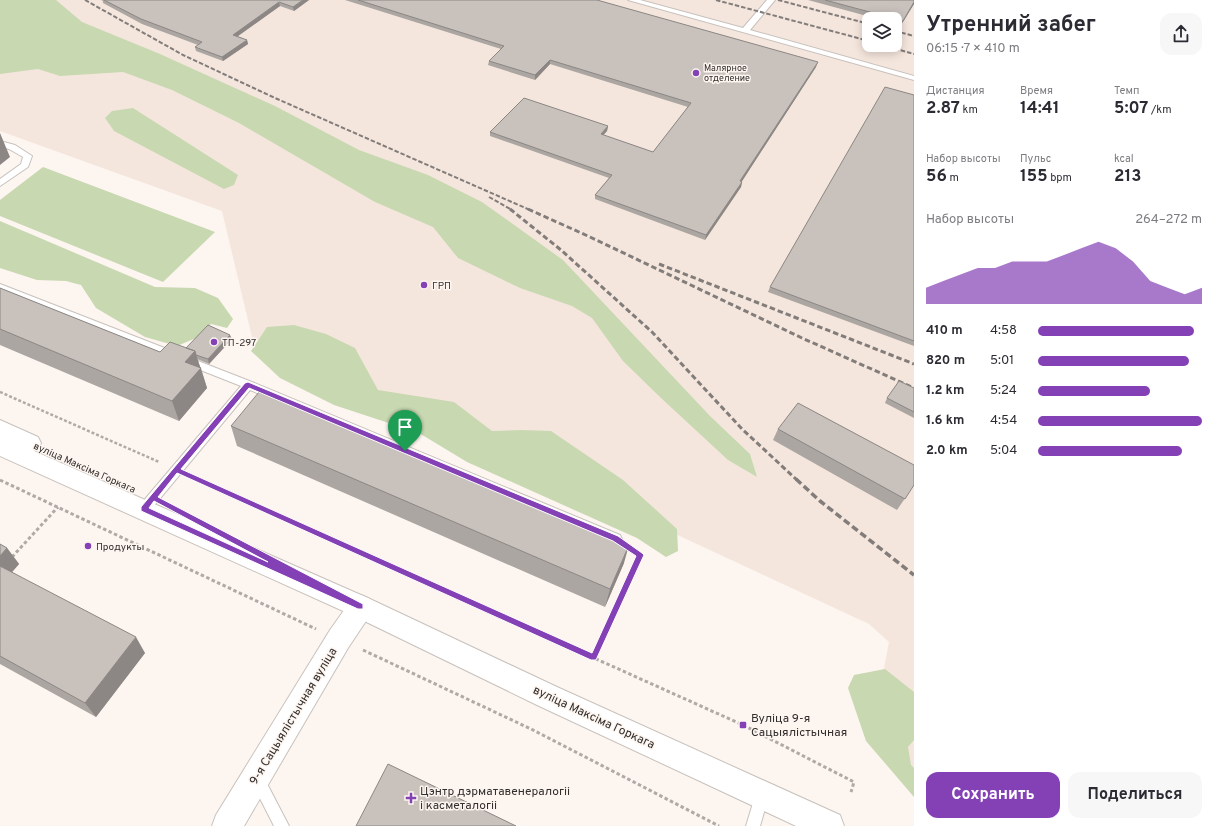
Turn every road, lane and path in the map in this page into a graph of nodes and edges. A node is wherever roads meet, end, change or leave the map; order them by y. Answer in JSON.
{"nodes":[{"id":1,"x":632,"y":0,"type":"edge"},
{"id":2,"x":771,"y":0,"type":"edge"},
{"id":3,"x":745,"y":32,"type":"junction"},
{"id":4,"x":914,"y":78,"type":"edge"},
{"id":5,"x":0,"y":144,"type":"edge"},
{"id":6,"x":0,"y":183,"type":"edge"},
{"id":7,"x":0,"y":287,"type":"edge"},
{"id":8,"x":248,"y":385,"type":"junction"},
{"id":9,"x":0,"y":392,"type":"edge"},
{"id":10,"x":0,"y":429,"type":"edge"},
{"id":11,"x":0,"y":446,"type":"edge"},
{"id":12,"x":176,"y":470,"type":"junction"},
{"id":13,"x":149,"y":503,"type":"junction"},
{"id":14,"x":58,"y":507,"type":"dead end"},
{"id":15,"x":616,"y":538,"type":"joint"},
{"id":16,"x":12,"y":557,"type":"dead end"},
{"id":17,"x":361,"y":607,"type":"junction"},
{"id":18,"x":594,"y":657,"type":"junction"},
{"id":19,"x":257,"y":778,"type":"junction"},
{"id":20,"x":851,"y":792,"type":"dead end"},
{"id":21,"x":763,"y":795,"type":"junction"},
{"id":22,"x":227,"y":826,"type":"edge"},
{"id":23,"x":282,"y":826,"type":"edge"},
{"id":24,"x":753,"y":826,"type":"edge"},
{"id":25,"x":829,"y":826,"type":"edge"}],
"edges":[{"from":1,"to":3,"type":"lane"},
{"from":2,"to":3,"type":"lane"},
{"from":3,"to":4,"type":"lane"},
{"from":5,"to":6,"type":"lane"},
{"from":7,"to":8,"type":"lane"},
{"from":8,"to":12,"type":"lane"},
{"from":8,"to":15,"type":"lane"},
{"from":9,"to":12,"type":"path"},
{"from":10,"to":13,"type":"main road","name":"вуліца Максіма Горкага"},
{"from":11,"to":13,"type":"main road","name":"вуліца Максіма Горкага"},
{"from":12,"to":13,"type":"lane"},
{"from":12,"to":18,"type":"path"},
{"from":13,"to":17,"type":"main road","name":"вуліца Максіма Горкага"},
{"from":14,"to":16,"type":"path"},
{"from":15,"to":18,"type":"path"},
{"from":17,"to":19,"type":"main road","name":"9-я Сацыялістычная вуліца"},
{"from":17,"to":21,"type":"main road","name":"вуліца Максіма Горкага"},
{"from":18,"to":20,"type":"path"},
{"from":19,"to":22,"type":"main road","name":"9-я Сацыялістычная вуліца"},
{"from":19,"to":23,"type":"lane"},
{"from":21,"to":24,"type":"lane"},
{"from":21,"to":25,"type":"main road","name":"вуліца Максіма Горкага"}]}
